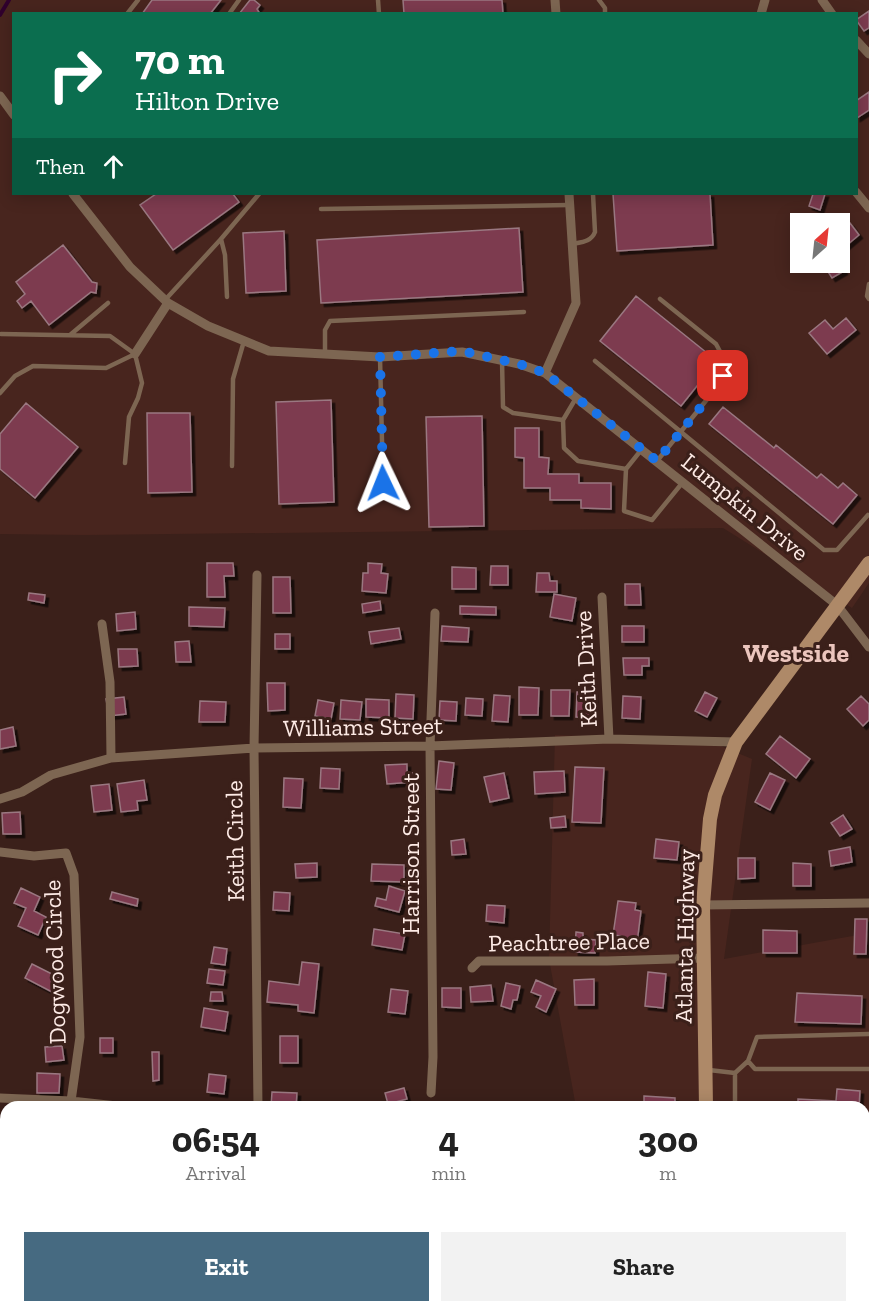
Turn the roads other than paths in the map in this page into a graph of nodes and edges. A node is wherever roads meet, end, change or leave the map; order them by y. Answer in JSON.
{"nodes":[{"id":1,"x":138,"y":0,"type":"edge"},
{"id":2,"x":239,"y":0,"type":"edge"},
{"id":3,"x":129,"y":12,"type":"edge"},
{"id":4,"x":230,"y":12,"type":"edge"},
{"id":5,"x":858,"y":42,"type":"edge"},
{"id":6,"x":869,"y":54,"type":"edge"},
{"id":7,"x":0,"y":96,"type":"edge"},
{"id":8,"x":12,"y":112,"type":"edge"},
{"id":9,"x":858,"y":194,"type":"edge"},
{"id":10,"x":76,"y":195,"type":"edge"},
{"id":11,"x":258,"y":195,"type":"edge"},
{"id":12,"x":568,"y":195,"type":"edge"},
{"id":13,"x":593,"y":195,"type":"edge"},
{"id":14,"x":569,"y":205,"type":"junction"},
{"id":15,"x":869,"y":208,"type":"edge"},
{"id":16,"x":321,"y":209,"type":"dead end"},
{"id":17,"x":221,"y":239,"type":"junction"},
{"id":18,"x":572,"y":244,"type":"junction"},
{"id":19,"x":869,"y":284,"type":"edge"},
{"id":20,"x":226,"y":297,"type":"dead end"},
{"id":21,"x":660,"y":299,"type":"dead end"},
{"id":22,"x":869,"y":299,"type":"edge"},
{"id":23,"x":167,"y":302,"type":"junction"},
{"id":24,"x":108,"y":303,"type":"dead end"},
{"id":25,"x":524,"y":312,"type":"dead end"},
{"id":26,"x":1,"y":334,"type":"edge"},
{"id":27,"x":70,"y":335,"type":"junction"},
{"id":28,"x":244,"y":341,"type":"junction"},
{"id":29,"x":135,"y":354,"type":"junction"},
{"id":30,"x":325,"y":354,"type":"junction"},
{"id":31,"x":380,"y":357,"type":"junction"},
{"id":32,"x":502,"y":360,"type":"junction"},
{"id":33,"x":595,"y":361,"type":"dead end"},
{"id":34,"x":545,"y":373,"type":"junction"},
{"id":35,"x":0,"y":393,"type":"edge"},
{"id":36,"x":577,"y":398,"type":"junction"},
{"id":37,"x":563,"y":420,"type":"junction"},
{"id":38,"x":681,"y":431,"type":"junction"},
{"id":39,"x":642,"y":449,"type":"junction"},
{"id":40,"x":657,"y":461,"type":"junction"},
{"id":41,"x":125,"y":463,"type":"dead end"},
{"id":42,"x":232,"y":466,"type":"dead end"},
{"id":43,"x":627,"y":469,"type":"junction"},
{"id":44,"x":683,"y":482,"type":"junction"},
{"id":45,"x":383,"y":483,"type":"dead end"},
{"id":46,"x":868,"y":515,"type":"edge"},
{"id":47,"x":869,"y":563,"type":"edge"},
{"id":48,"x":256,"y":575,"type":"dead end"},
{"id":49,"x":602,"y":597,"type":"dead end"},
{"id":50,"x":837,"y":604,"type":"junction"},
{"id":51,"x":435,"y":613,"type":"dead end"},
{"id":52,"x":102,"y":624,"type":"dead end"},
{"id":53,"x":869,"y":646,"type":"edge"},
{"id":54,"x":609,"y":739,"type":"junction"},
{"id":55,"x":736,"y":742,"type":"junction"},
{"id":56,"x":430,"y":746,"type":"junction"},
{"id":57,"x":254,"y":748,"type":"junction"},
{"id":58,"x":111,"y":758,"type":"junction"},
{"id":59,"x":0,"y":799,"type":"edge"},
{"id":60,"x":0,"y":852,"type":"edge"},
{"id":61,"x":869,"y":903,"type":"edge"},
{"id":62,"x":703,"y":905,"type":"junction"},
{"id":63,"x":705,"y":958,"type":"junction"},
{"id":64,"x":472,"y":968,"type":"dead end"},
{"id":65,"x":869,"y":1034,"type":"edge"},
{"id":66,"x":748,"y":1061,"type":"junction"},
{"id":67,"x":869,"y":1069,"type":"edge"},
{"id":68,"x":706,"y":1070,"type":"junction"},
{"id":69,"x":735,"y":1073,"type":"junction"},
{"id":70,"x":431,"y":1094,"type":"dead end"},
{"id":71,"x":0,"y":1098,"type":"edge"},
{"id":72,"x":71,"y":1101,"type":"joint"},
{"id":73,"x":258,"y":1101,"type":"edge"},
{"id":74,"x":706,"y":1101,"type":"edge"},
{"id":75,"x":735,"y":1101,"type":"edge"}],
"edges":[{"from":1,"to":3,"type":"lane"},
{"from":2,"to":4,"type":"lane"},
{"from":5,"to":6,"type":"street"},
{"from":7,"to":8,"type":"street"},
{"from":9,"to":15,"type":"street"},
{"from":10,"to":23,"type":"street"},
{"from":11,"to":17,"type":"lane"},
{"from":12,"to":14,"type":"street"},
{"from":13,"to":18,"type":"lane"},
{"from":14,"to":16,"type":"lane"},
{"from":14,"to":18,"type":"street"},
{"from":17,"to":20,"type":"lane"},
{"from":17,"to":23,"type":"lane"},
{"from":18,"to":34,"type":"street"},
{"from":19,"to":22,"type":"lane"},
{"from":21,"to":38,"type":"lane"},
{"from":23,"to":28,"type":"street"},
{"from":23,"to":29,"type":"street"},
{"from":24,"to":27,"type":"lane"},
{"from":25,"to":30,"type":"lane"},
{"from":26,"to":27,"type":"lane"},
{"from":27,"to":29,"type":"lane"},
{"from":28,"to":30,"type":"street"},
{"from":28,"to":42,"type":"lane"},
{"from":29,"to":35,"type":"lane"},
{"from":29,"to":41,"type":"lane"},
{"from":30,"to":31,"type":"street"},
{"from":31,"to":32,"type":"street"},
{"from":31,"to":45,"type":"lane"},
{"from":32,"to":34,"type":"street"},
{"from":32,"to":37,"type":"lane"},
{"from":33,"to":38,"type":"lane"},
{"from":34,"to":36,"type":"street","name":"Lumpkin Drive"},
{"from":36,"to":37,"type":"lane"},
{"from":36,"to":39,"type":"street","name":"Lumpkin Drive"},
{"from":37,"to":43,"type":"lane"},
{"from":38,"to":40,"type":"lane"},
{"from":38,"to":46,"type":"lane"},
{"from":39,"to":40,"type":"street","name":"Lumpkin Drive"},
{"from":39,"to":43,"type":"lane"},
{"from":40,"to":44,"type":"street","name":"Lumpkin Drive"},
{"from":43,"to":44,"type":"lane"},
{"from":44,"to":50,"type":"street","name":"Lumpkin Drive"},
{"from":47,"to":50,"type":"main road","name":"Atlanta Highway"},
{"from":48,"to":57,"type":"street","name":"Keith Circle"},
{"from":49,"to":54,"type":"street","name":"Keith Drive"},
{"from":50,"to":53,"type":"street","name":"Lumpkin Drive"},
{"from":50,"to":55,"type":"main road","name":"Atlanta Highway"},
{"from":51,"to":56,"type":"street","name":"Harrison Street"},
{"from":52,"to":58,"type":"street"},
{"from":54,"to":55,"type":"street","name":"Williams Street"},
{"from":54,"to":56,"type":"street","name":"Williams Street"},
{"from":55,"to":62,"type":"main road","name":"Atlanta Highway"},
{"from":56,"to":57,"type":"street","name":"Williams Street"},
{"from":56,"to":70,"type":"street","name":"Harrison Street"},
{"from":57,"to":58,"type":"street","name":"Williams Street"},
{"from":57,"to":73,"type":"street","name":"Keith Circle"},
{"from":58,"to":59,"type":"street","name":"Williams Street"},
{"from":60,"to":72,"type":"street","name":"Dogwood Circle"},
{"from":61,"to":62,"type":"street"},
{"from":62,"to":63,"type":"main road","name":"Atlanta Highway"},
{"from":63,"to":64,"type":"street","name":"Peachtree Place"},
{"from":63,"to":68,"type":"main road","name":"Atlanta Highway"},
{"from":65,"to":66,"type":"lane"},
{"from":66,"to":67,"type":"lane"},
{"from":66,"to":69,"type":"lane"},
{"from":68,"to":69,"type":"lane"},
{"from":68,"to":74,"type":"main road","name":"Atlanta Highway"},
{"from":69,"to":75,"type":"lane"},
{"from":71,"to":72,"type":"street"}]}
